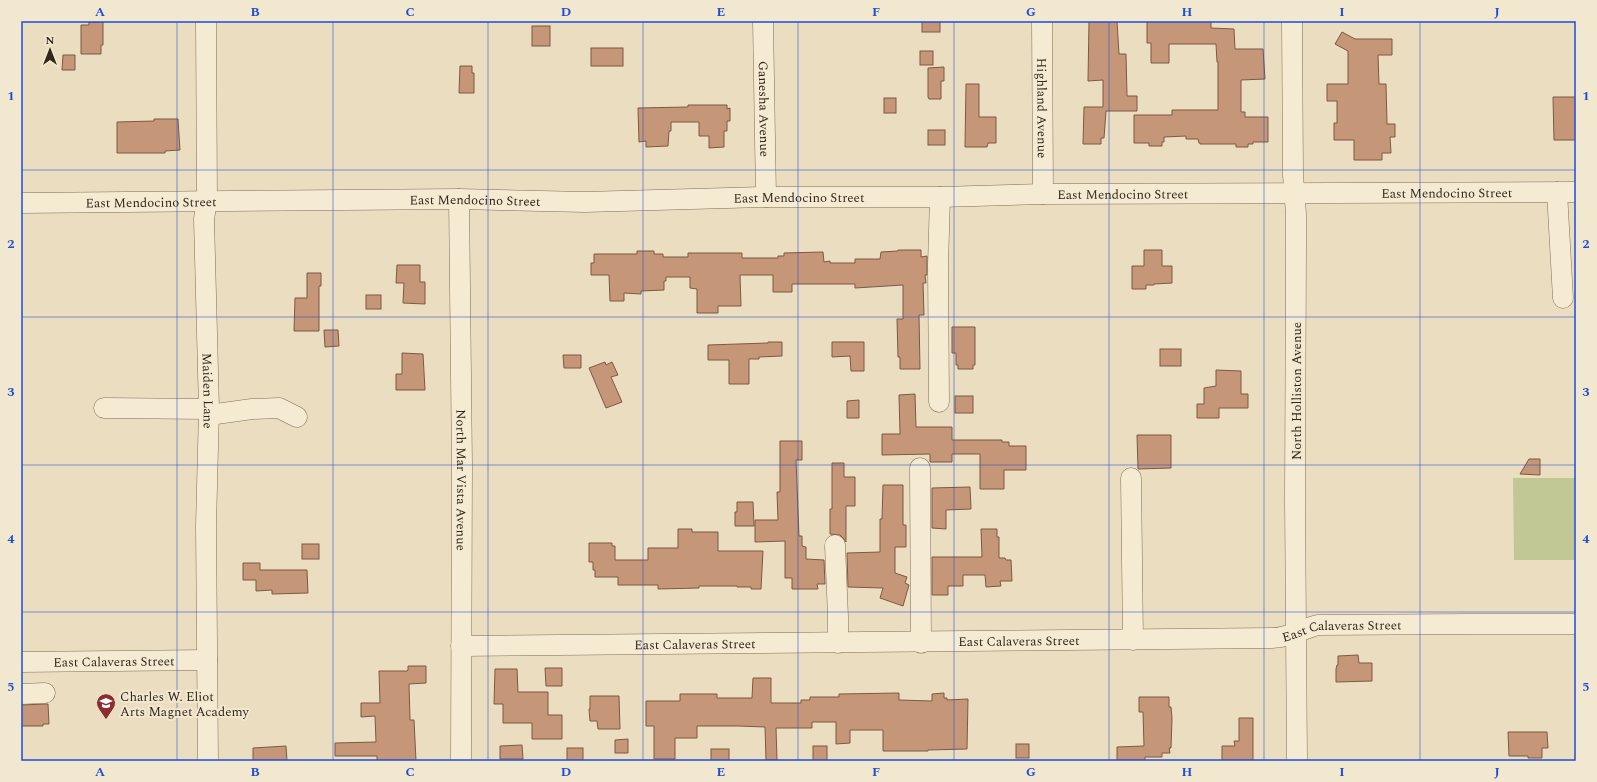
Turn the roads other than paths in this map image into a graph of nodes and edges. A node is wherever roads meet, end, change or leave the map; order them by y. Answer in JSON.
{"nodes":[{"id":1,"x":206,"y":21,"type":"edge"},
{"id":2,"x":763,"y":21,"type":"edge"},
{"id":3,"x":1042,"y":21,"type":"edge"},
{"id":4,"x":1292,"y":21,"type":"edge"},
{"id":5,"x":1566,"y":192,"type":"edge"},
{"id":6,"x":1294,"y":193,"type":"junction"},
{"id":7,"x":1043,"y":194,"type":"junction"},
{"id":8,"x":766,"y":197,"type":"junction"},
{"id":9,"x":940,"y":197,"type":"junction"},
{"id":10,"x":459,"y":199,"type":"junction"},
{"id":11,"x":207,"y":201,"type":"junction"},
{"id":12,"x":21,"y":203,"type":"edge"},
{"id":13,"x":1563,"y":298,"type":"dead end"},
{"id":14,"x":939,"y":402,"type":"dead end"},
{"id":15,"x":104,"y":408,"type":"dead end"},
{"id":16,"x":209,"y":412,"type":"junction"},
{"id":17,"x":298,"y":417,"type":"dead end"},
{"id":18,"x":920,"y":468,"type":"dead end"},
{"id":19,"x":1131,"y":478,"type":"dead end"},
{"id":20,"x":834,"y":545,"type":"dead end"},
{"id":21,"x":1576,"y":624,"type":"edge"},
{"id":22,"x":1297,"y":634,"type":"junction"},
{"id":23,"x":1133,"y":640,"type":"junction"},
{"id":24,"x":838,"y":643,"type":"junction"},
{"id":25,"x":920,"y":643,"type":"junction"},
{"id":26,"x":461,"y":646,"type":"junction"},
{"id":27,"x":207,"y":660,"type":"junction"},
{"id":28,"x":21,"y":662,"type":"edge"},
{"id":29,"x":45,"y":693,"type":"dead end"},
{"id":30,"x":21,"y":694,"type":"edge"},
{"id":31,"x":208,"y":761,"type":"edge"},
{"id":32,"x":461,"y":761,"type":"edge"},
{"id":33,"x":1297,"y":761,"type":"edge"}],
"edges":[{"from":1,"to":11,"type":"street","name":"Maiden Lane"},
{"from":2,"to":8,"type":"street","name":"Ganesha Avenue"},
{"from":3,"to":7,"type":"street","name":"Highland Avenue"},
{"from":4,"to":6,"type":"street","name":"North Holliston Avenue"},
{"from":5,"to":6,"type":"street","name":"East Mendocino Street"},
{"from":5,"to":13,"type":"street"},
{"from":6,"to":7,"type":"street","name":"East Mendocino Street"},
{"from":6,"to":22,"type":"street","name":"North Holliston Avenue"},
{"from":7,"to":9,"type":"street","name":"East Mendocino Street"},
{"from":8,"to":9,"type":"street","name":"East Mendocino Street"},
{"from":8,"to":10,"type":"street","name":"East Mendocino Street"},
{"from":9,"to":14,"type":"street"},
{"from":10,"to":11,"type":"street","name":"East Mendocino Street"},
{"from":10,"to":26,"type":"street","name":"North Mar Vista Avenue"},
{"from":11,"to":12,"type":"street","name":"East Mendocino Street"},
{"from":11,"to":16,"type":"street","name":"Maiden Lane"},
{"from":15,"to":16,"type":"street"},
{"from":16,"to":17,"type":"street"},
{"from":16,"to":27,"type":"street","name":"Maiden Lane"},
{"from":18,"to":25,"type":"street"},
{"from":19,"to":23,"type":"street"},
{"from":20,"to":24,"type":"street"},
{"from":21,"to":22,"type":"street","name":"East Calaveras Street"},
{"from":22,"to":23,"type":"street","name":"East Calaveras Street"},
{"from":22,"to":33,"type":"street","name":"North Holliston Avenue"},
{"from":23,"to":25,"type":"street","name":"East Calaveras Street"},
{"from":24,"to":25,"type":"street","name":"East Calaveras Street"},
{"from":24,"to":26,"type":"street","name":"East Calaveras Street"},
{"from":26,"to":32,"type":"street","name":"North Mar Vista Avenue"},
{"from":27,"to":28,"type":"street","name":"East Calaveras Street"},
{"from":27,"to":31,"type":"street","name":"Maiden Lane"},
{"from":29,"to":30,"type":"street"}]}
